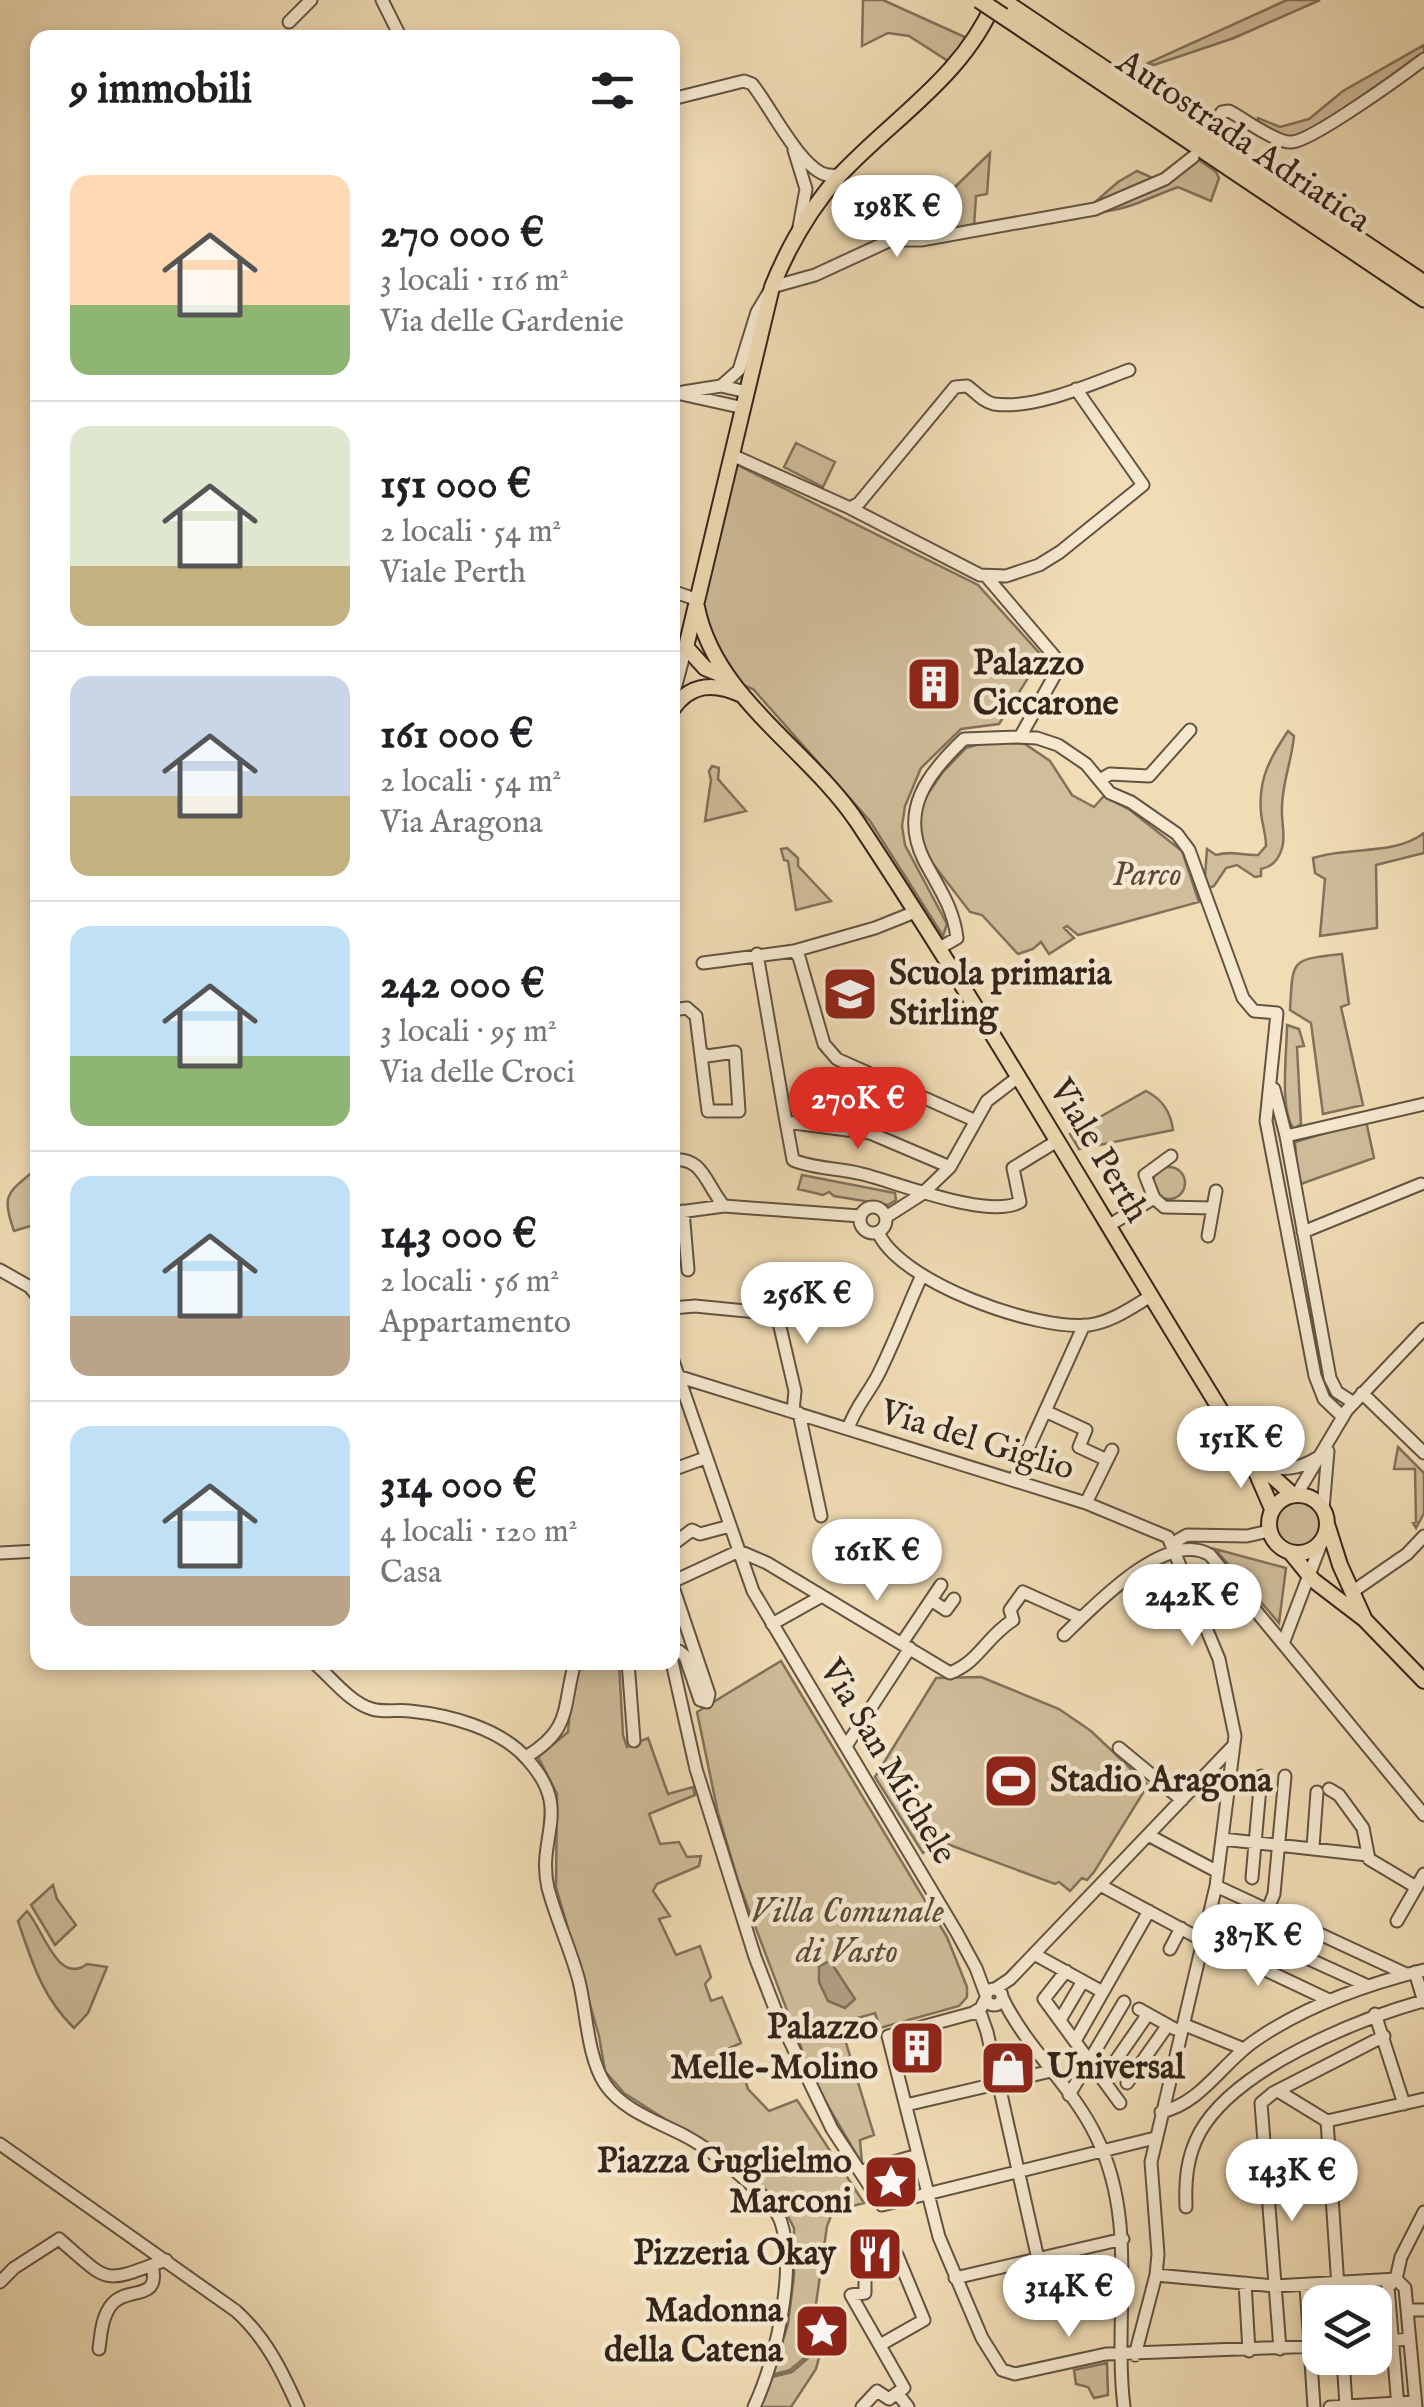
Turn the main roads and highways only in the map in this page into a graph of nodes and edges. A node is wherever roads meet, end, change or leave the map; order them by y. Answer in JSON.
{"nodes":[{"id":1,"x":979,"y":0,"type":"edge"},
{"id":2,"x":1002,"y":5,"type":"edge"},
{"id":3,"x":1424,"y":283,"type":"edge"},
{"id":4,"x":1424,"y":300,"type":"edge"},
{"id":5,"x":698,"y":604,"type":"junction"},
{"id":6,"x":686,"y":647,"type":"junction"},
{"id":7,"x":717,"y":658,"type":"junction"},
{"id":8,"x":733,"y":680,"type":"junction"},
{"id":9,"x":743,"y":695,"type":"junction"},
{"id":10,"x":680,"y":699,"type":"edge"},
{"id":11,"x":1255,"y":1460,"type":"junction"},
{"id":12,"x":1295,"y":1494,"type":"junction"},
{"id":13,"x":1272,"y":1509,"type":"junction"},
{"id":14,"x":1328,"y":1525,"type":"junction"},
{"id":15,"x":1291,"y":1552,"type":"junction"},
{"id":16,"x":1364,"y":1619,"type":"junction"},
{"id":17,"x":1424,"y":1681,"type":"edge"}],
"edges":[{"from":1,"to":2,"type":"highway","name":"Autostrada Adriatica","bridge":true},
{"from":2,"to":3,"type":"highway","name":"Autostrada Adriatica"},
{"from":2,"to":4,"type":"highway","name":"Autostrada Adriatica"},
{"from":2,"to":5,"type":"main road"},
{"from":5,"to":6,"type":"main road"},
{"from":5,"to":7,"type":"main road","name":"Viale Perth"},
{"from":6,"to":7,"type":"main road"},
{"from":6,"to":8,"type":"main road","name":"Viale Perth"},
{"from":7,"to":8,"type":"main road","name":"Viale Perth"},
{"from":8,"to":9,"type":"main road","name":"Viale Perth"},
{"from":9,"to":10,"type":"main road"},
{"from":9,"to":11,"type":"main road","name":"Viale Perth"},
{"from":11,"to":12,"type":"main road","name":"Viale Perth"},
{"from":11,"to":13,"type":"main road","name":"Viale Perth"},
{"from":12,"to":13,"type":"main road"},
{"from":12,"to":14,"type":"main road"},
{"from":13,"to":15,"type":"main road"},
{"from":14,"to":15,"type":"main road"},
{"from":14,"to":16,"type":"main road"},
{"from":15,"to":16,"type":"main road"},
{"from":16,"to":17,"type":"main road"}]}
